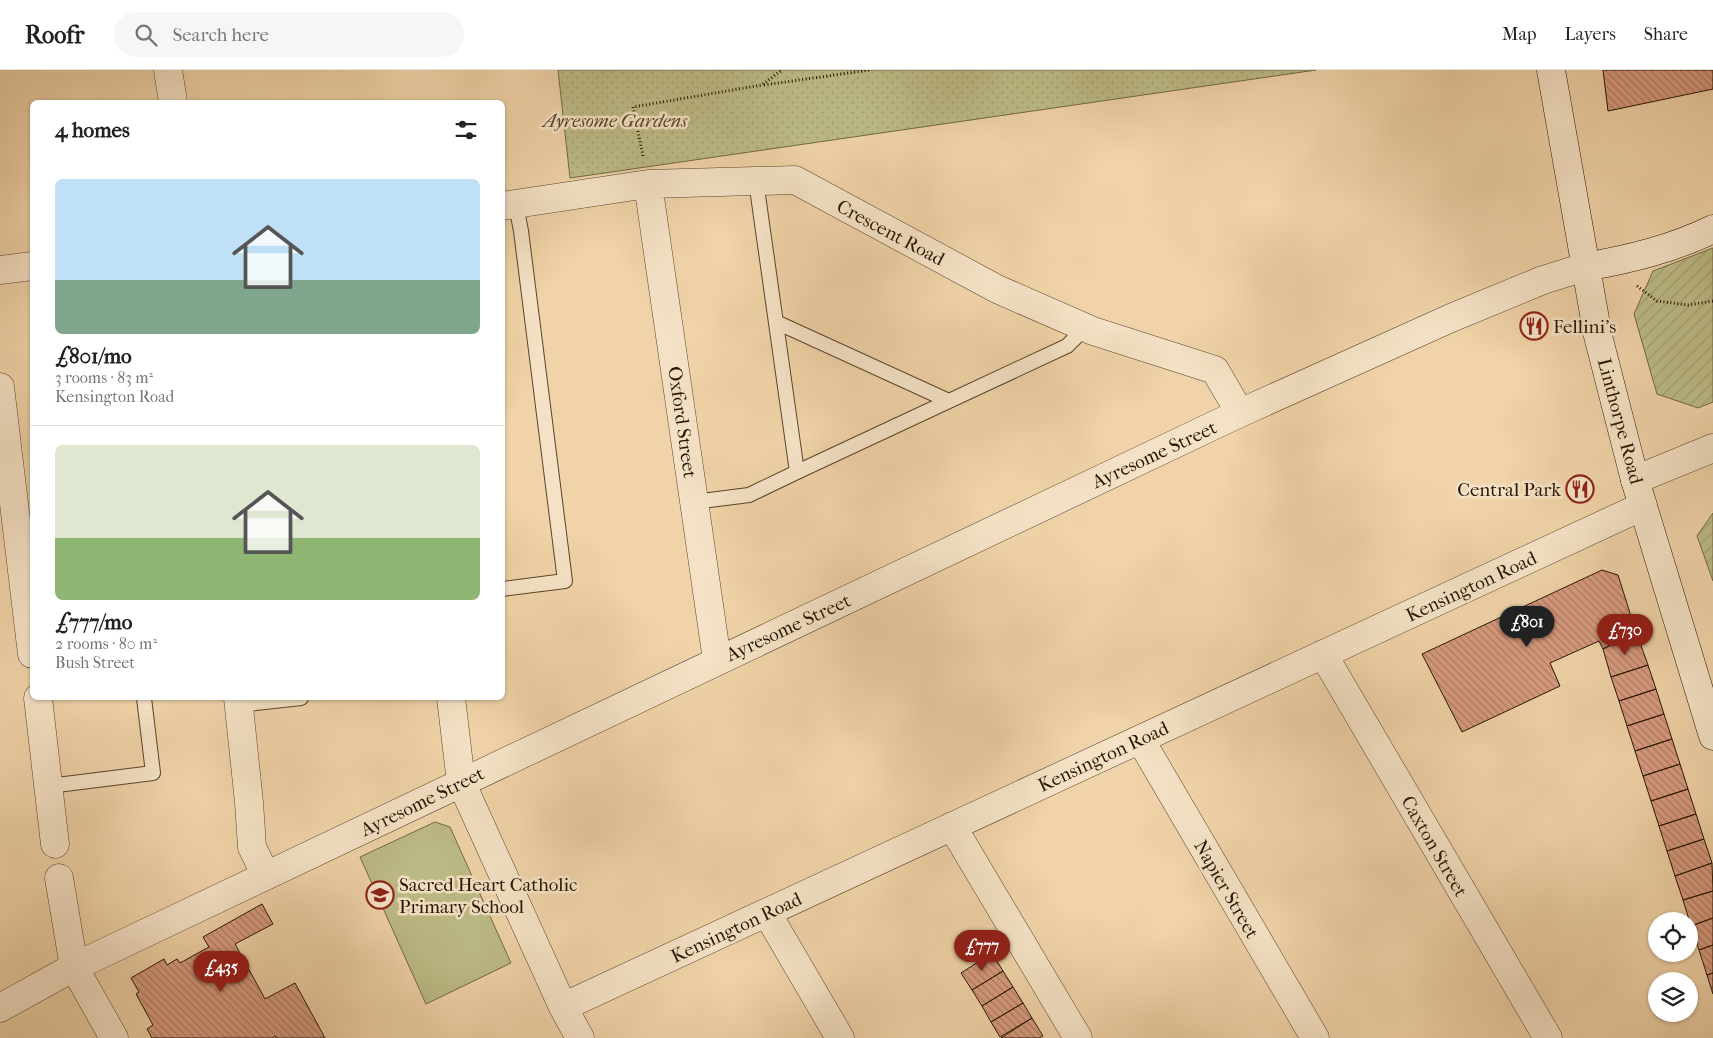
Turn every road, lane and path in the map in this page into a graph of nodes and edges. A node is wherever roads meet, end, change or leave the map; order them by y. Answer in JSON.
{"nodes":[{"id":1,"x":168,"y":70,"type":"edge"},
{"id":2,"x":782,"y":70,"type":"edge"},
{"id":3,"x":870,"y":70,"type":"edge"},
{"id":4,"x":1551,"y":70,"type":"edge"},
{"id":5,"x":762,"y":85,"type":"junction"},
{"id":6,"x":173,"y":100,"type":"edge"},
{"id":7,"x":756,"y":181,"type":"junction"},
{"id":8,"x":648,"y":184,"type":"junction"},
{"id":9,"x":509,"y":205,"type":"edge"},
{"id":10,"x":1713,"y":229,"type":"edge"},
{"id":11,"x":1621,"y":260,"type":"junction"},
{"id":12,"x":30,"y":266,"type":"edge"},
{"id":13,"x":1585,"y":267,"type":"junction"},
{"id":14,"x":0,"y":270,"type":"edge"},
{"id":15,"x":1713,"y":301,"type":"edge"},
{"id":16,"x":776,"y":322,"type":"junction"},
{"id":17,"x":1086,"y":328,"type":"junction"},
{"id":18,"x":0,"y":387,"type":"edge"},
{"id":19,"x":949,"y":401,"type":"junction"},
{"id":20,"x":1240,"y":413,"type":"junction"},
{"id":21,"x":1713,"y":448,"type":"edge"},
{"id":22,"x":798,"y":472,"type":"junction"},
{"id":23,"x":1635,"y":480,"type":"junction"},
{"id":24,"x":694,"y":502,"type":"junction"},
{"id":25,"x":1643,"y":506,"type":"junction"},
{"id":26,"x":505,"y":589,"type":"edge"},
{"id":27,"x":30,"y":637,"type":"edge"},
{"id":28,"x":1323,"y":654,"type":"junction"},
{"id":29,"x":717,"y":660,"type":"junction"},
{"id":30,"x":38,"y":700,"type":"edge"},
{"id":31,"x":144,"y":700,"type":"edge"},
{"id":32,"x":259,"y":700,"type":"edge"},
{"id":33,"x":451,"y":700,"type":"edge"},
{"id":34,"x":238,"y":701,"type":"edge"},
{"id":35,"x":1713,"y":736,"type":"edge"},
{"id":36,"x":1140,"y":739,"type":"junction"},
{"id":37,"x":461,"y":782,"type":"junction"},
{"id":38,"x":48,"y":786,"type":"junction"},
{"id":39,"x":952,"y":826,"type":"junction"},
{"id":40,"x":55,"y":844,"type":"dead end"},
{"id":41,"x":266,"y":876,"type":"junction"},
{"id":42,"x":59,"y":878,"type":"dead end"},
{"id":43,"x":767,"y":913,"type":"junction"},
{"id":44,"x":74,"y":967,"type":"junction"},
{"id":45,"x":563,"y":1007,"type":"junction"},
{"id":46,"x":0,"y":1008,"type":"edge"},
{"id":47,"x":114,"y":1038,"type":"edge"},
{"id":48,"x":580,"y":1038,"type":"edge"},
{"id":49,"x":840,"y":1038,"type":"edge"},
{"id":50,"x":1078,"y":1038,"type":"edge"},
{"id":51,"x":1315,"y":1038,"type":"edge"},
{"id":52,"x":1548,"y":1038,"type":"edge"}],
"edges":[{"from":1,"to":6,"type":"street"},
{"from":2,"to":5,"type":"path"},
{"from":3,"to":5,"type":"path"},
{"from":4,"to":13,"type":"street","name":"Linthorpe Road"},
{"from":5,"to":8,"type":"path"},
{"from":7,"to":8,"type":"street","name":"Crescent Road"},
{"from":7,"to":16,"type":"lane"},
{"from":7,"to":17,"type":"street","name":"Crescent Road"},
{"from":8,"to":9,"type":"street","name":"Crescent Road"},
{"from":8,"to":24,"type":"street","name":"Oxford Street"},
{"from":9,"to":26,"type":"lane"},
{"from":10,"to":11,"type":"street","name":"Ayresome Street"},
{"from":11,"to":13,"type":"street","name":"Ayresome Street"},
{"from":11,"to":15,"type":"path"},
{"from":12,"to":14,"type":"street"},
{"from":13,"to":20,"type":"street","name":"Ayresome Street"},
{"from":13,"to":23,"type":"street","name":"Linthorpe Road"},
{"from":16,"to":19,"type":"lane"},
{"from":16,"to":22,"type":"lane"},
{"from":17,"to":19,"type":"lane"},
{"from":17,"to":20,"type":"street","name":"Crescent Road"},
{"from":18,"to":27,"type":"street"},
{"from":19,"to":22,"type":"lane"},
{"from":20,"to":29,"type":"street","name":"Ayresome Street"},
{"from":21,"to":23,"type":"street"},
{"from":22,"to":24,"type":"lane"},
{"from":23,"to":25,"type":"street","name":"Linthorpe Road"},
{"from":24,"to":29,"type":"street","name":"Oxford Street"},
{"from":25,"to":28,"type":"street","name":"Kensington Road"},
{"from":25,"to":35,"type":"street","name":"Linthorpe Road"},
{"from":28,"to":36,"type":"street","name":"Kensington Road"},
{"from":28,"to":52,"type":"street","name":"Caxton Street"},
{"from":29,"to":37,"type":"street","name":"Ayresome Street"},
{"from":30,"to":38,"type":"street"},
{"from":31,"to":38,"type":"lane"},
{"from":32,"to":34,"type":"lane"},
{"from":33,"to":37,"type":"street"},
{"from":34,"to":41,"type":"street"},
{"from":36,"to":39,"type":"street","name":"Kensington Road"},
{"from":36,"to":51,"type":"street","name":"Napier Street"},
{"from":37,"to":41,"type":"street","name":"Ayresome Street"},
{"from":37,"to":45,"type":"street"},
{"from":38,"to":40,"type":"street"},
{"from":39,"to":43,"type":"street","name":"Kensington Road"},
{"from":39,"to":50,"type":"street"},
{"from":41,"to":44,"type":"street","name":"Ayresome Street"},
{"from":42,"to":44,"type":"street"},
{"from":43,"to":45,"type":"street","name":"Kensington Road"},
{"from":43,"to":49,"type":"street"},
{"from":44,"to":46,"type":"street","name":"Ayresome Street"},
{"from":44,"to":47,"type":"street"},
{"from":45,"to":48,"type":"street"}]}
